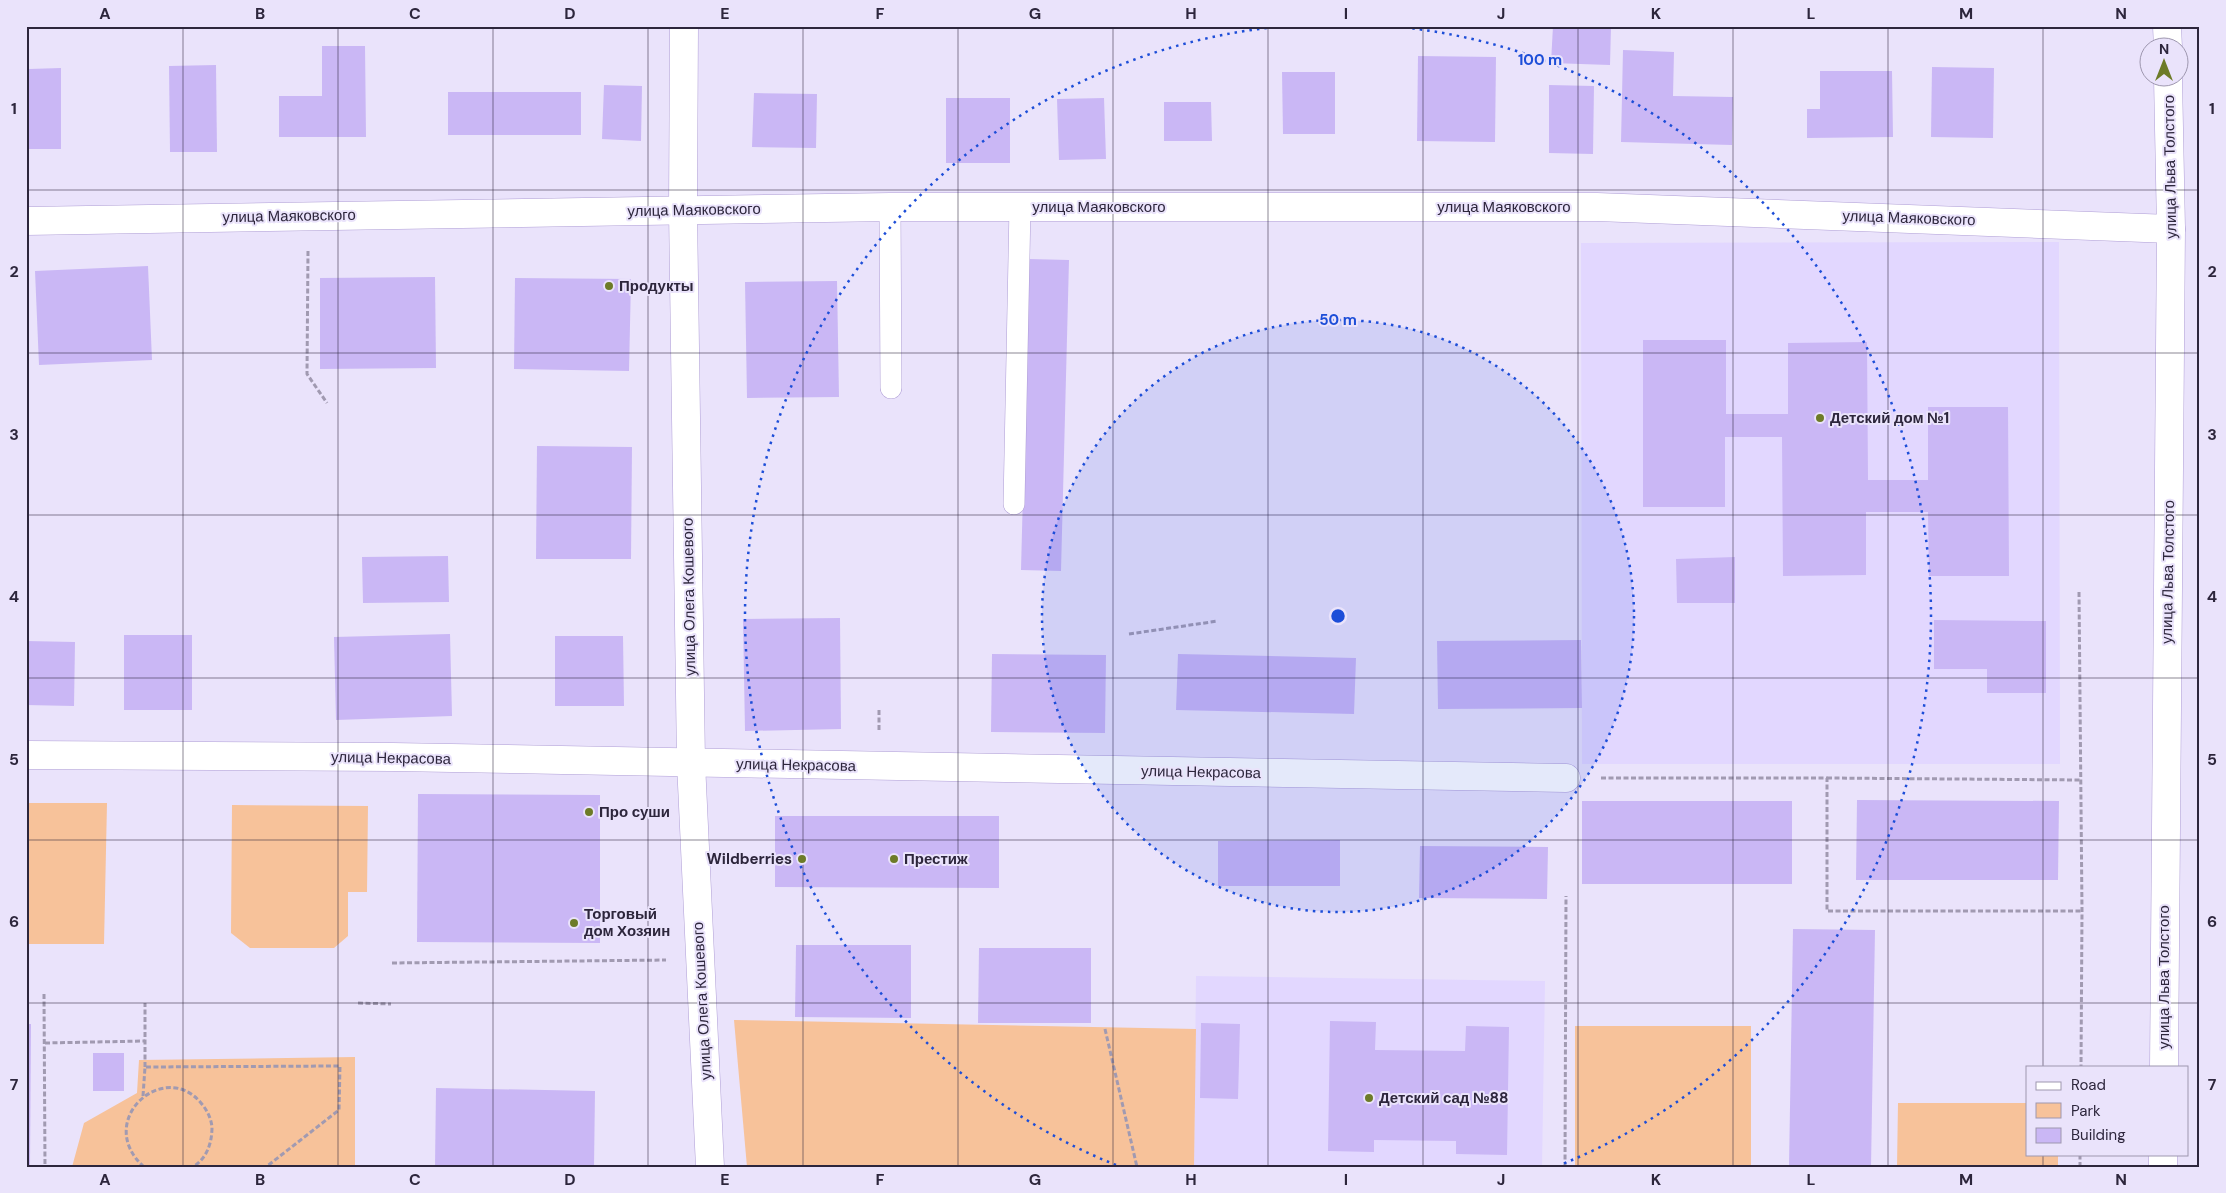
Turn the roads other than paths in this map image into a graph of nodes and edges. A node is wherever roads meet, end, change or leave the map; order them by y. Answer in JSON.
{"nodes":[{"id":1,"x":684,"y":26,"type":"edge"},
{"id":2,"x":2168,"y":88,"type":"edge"},
{"id":3,"x":1020,"y":206,"type":"junction"},
{"id":4,"x":890,"y":207,"type":"junction"},
{"id":5,"x":683,"y":210,"type":"junction"},
{"id":6,"x":26,"y":221,"type":"edge"},
{"id":7,"x":2171,"y":229,"type":"junction"},
{"id":8,"x":891,"y":388,"type":"dead end"},
{"id":9,"x":1014,"y":504,"type":"dead end"},
{"id":10,"x":26,"y":755,"type":"edge"},
{"id":11,"x":692,"y":763,"type":"junction"},
{"id":12,"x":1566,"y":778,"type":"road end"},
{"id":13,"x":2164,"y":1066,"type":"edge"},
{"id":14,"x":710,"y":1167,"type":"edge"}],
"edges":[{"from":1,"to":5,"type":"street","name":"улица Олега Кошевого"},
{"from":2,"to":7,"type":"street","name":"улица Льва Толстого"},
{"from":3,"to":4,"type":"street","name":"улица Маяковского"},
{"from":3,"to":7,"type":"street","name":"улица Маяковского"},
{"from":3,"to":9,"type":"lane"},
{"from":4,"to":5,"type":"street","name":"улица Маяковского"},
{"from":4,"to":8,"type":"lane"},
{"from":5,"to":6,"type":"street","name":"улица Маяковского"},
{"from":5,"to":11,"type":"street","name":"улица Олега Кошевого"},
{"from":7,"to":13,"type":"street","name":"улица Льва Толстого"},
{"from":10,"to":11,"type":"street","name":"улица Некрасова"},
{"from":11,"to":12,"type":"street","name":"улица Некрасова"},
{"from":11,"to":14,"type":"street","name":"улица Олега Кошевого"}]}
